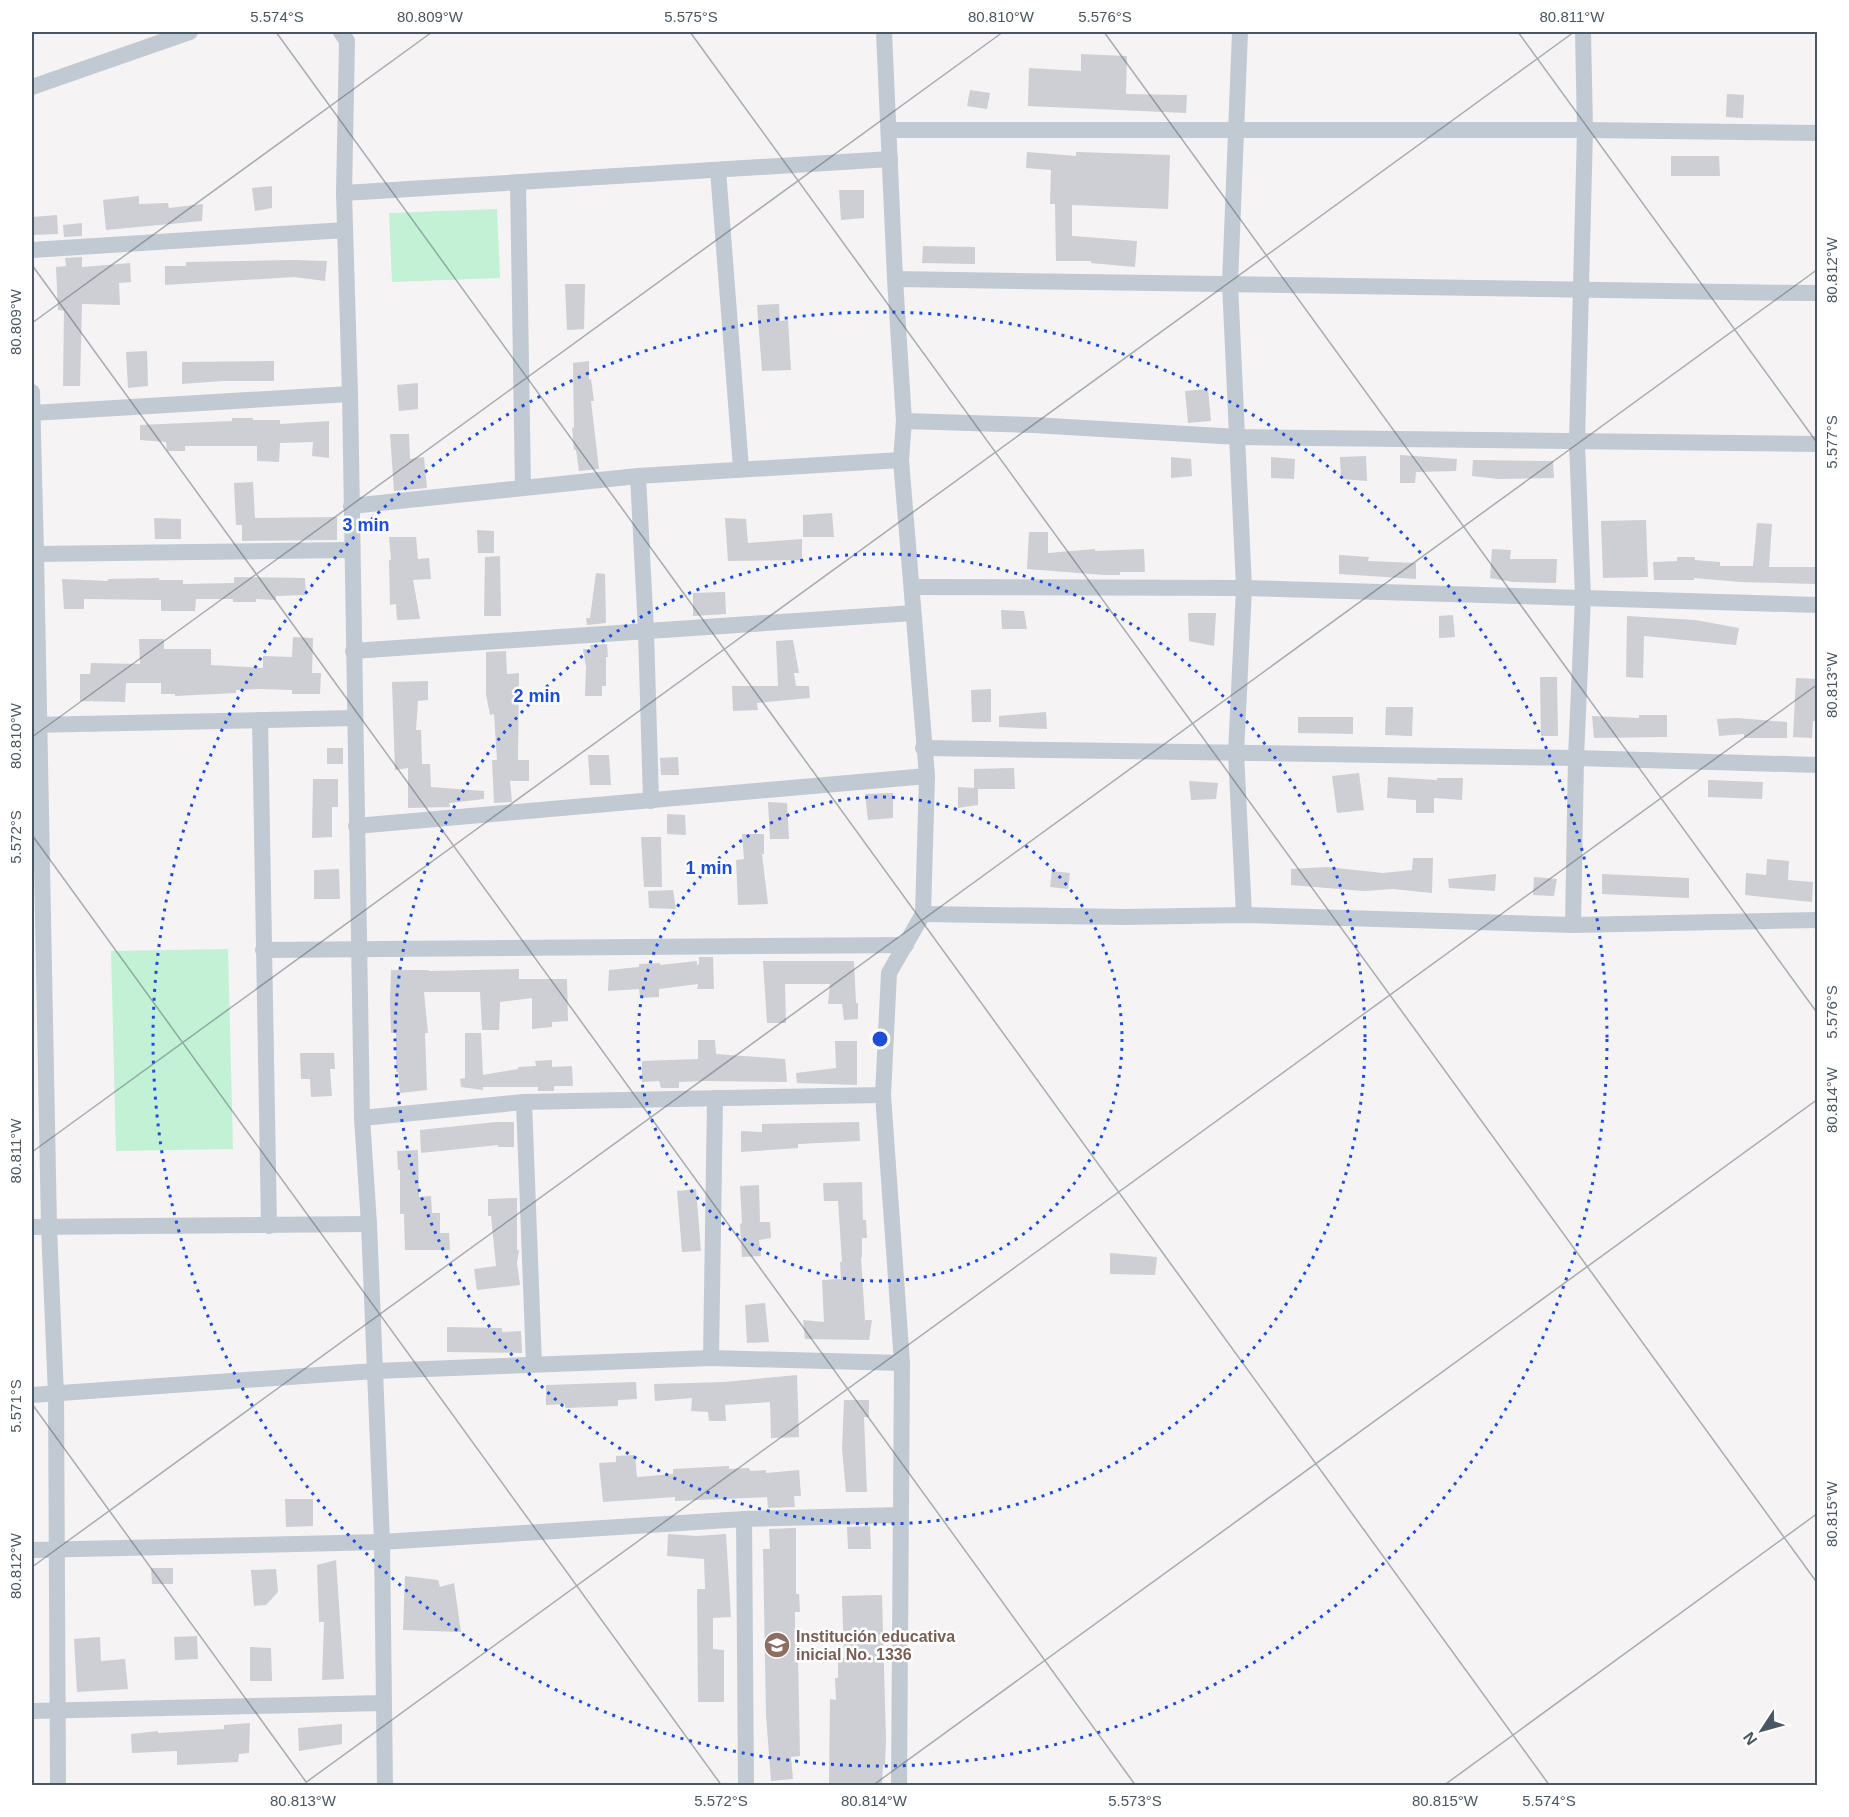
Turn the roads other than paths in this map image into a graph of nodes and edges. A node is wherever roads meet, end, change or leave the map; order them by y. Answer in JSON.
{"nodes":[{"id":1,"x":190,"y":32,"type":"edge"},
{"id":2,"x":341,"y":32,"type":"edge"},
{"id":3,"x":884,"y":32,"type":"edge"},
{"id":4,"x":1240,"y":32,"type":"edge"},
{"id":5,"x":1583,"y":32,"type":"edge"},
{"id":6,"x":32,"y":87,"type":"edge"},
{"id":7,"x":890,"y":130,"type":"junction"},
{"id":8,"x":1236,"y":130,"type":"junction"},
{"id":9,"x":1585,"y":130,"type":"junction"},
{"id":10,"x":1818,"y":133,"type":"edge"},
{"id":11,"x":890,"y":159,"type":"junction"},
{"id":12,"x":718,"y":170,"type":"junction"},
{"id":13,"x":518,"y":182,"type":"junction"},
{"id":14,"x":344,"y":194,"type":"junction"},
{"id":15,"x":345,"y":230,"type":"junction"},
{"id":16,"x":32,"y":250,"type":"edge"},
{"id":17,"x":895,"y":279,"type":"junction"},
{"id":18,"x":1230,"y":283,"type":"junction"},
{"id":19,"x":1581,"y":291,"type":"junction"},
{"id":20,"x":1818,"y":293,"type":"edge"},
{"id":21,"x":32,"y":392,"type":"edge"},
{"id":22,"x":350,"y":394,"type":"junction"},
{"id":23,"x":32,"y":413,"type":"edge"},
{"id":24,"x":904,"y":421,"type":"junction"},
{"id":25,"x":1238,"y":437,"type":"junction"},
{"id":26,"x":1577,"y":443,"type":"junction"},
{"id":27,"x":1818,"y":444,"type":"edge"},
{"id":28,"x":901,"y":460,"type":"junction"},
{"id":29,"x":741,"y":468,"type":"junction"},
{"id":30,"x":638,"y":476,"type":"junction"},
{"id":31,"x":523,"y":488,"type":"junction"},
{"id":32,"x":351,"y":506,"type":"junction"},
{"id":33,"x":351,"y":550,"type":"junction"},
{"id":34,"x":34,"y":554,"type":"edge"},
{"id":35,"x":912,"y":587,"type":"junction"},
{"id":36,"x":1244,"y":588,"type":"junction"},
{"id":37,"x":1583,"y":597,"type":"junction"},
{"id":38,"x":1818,"y":605,"type":"edge"},
{"id":39,"x":914,"y":613,"type":"junction"},
{"id":40,"x":646,"y":631,"type":"junction"},
{"id":41,"x":353,"y":651,"type":"junction"},
{"id":42,"x":354,"y":718,"type":"junction"},
{"id":43,"x":260,"y":720,"type":"junction"},
{"id":44,"x":35,"y":725,"type":"edge"},
{"id":45,"x":923,"y":748,"type":"junction"},
{"id":46,"x":1236,"y":753,"type":"junction"},
{"id":47,"x":1576,"y":758,"type":"junction"},
{"id":48,"x":1818,"y":765,"type":"edge"},
{"id":49,"x":927,"y":776,"type":"junction"},
{"id":50,"x":651,"y":801,"type":"junction"},
{"id":51,"x":356,"y":826,"type":"junction"},
{"id":52,"x":923,"y":914,"type":"junction"},
{"id":53,"x":1244,"y":915,"type":"junction"},
{"id":54,"x":1818,"y":920,"type":"edge"},
{"id":55,"x":1573,"y":925,"type":"junction"},
{"id":56,"x":906,"y":945,"type":"junction"},
{"id":57,"x":359,"y":948,"type":"junction"},
{"id":58,"x":263,"y":950,"type":"junction"},
{"id":59,"x":883,"y":1095,"type":"junction"},
{"id":60,"x":715,"y":1098,"type":"junction"},
{"id":61,"x":524,"y":1102,"type":"junction"},
{"id":62,"x":362,"y":1118,"type":"junction"},
{"id":63,"x":369,"y":1224,"type":"junction"},
{"id":64,"x":269,"y":1226,"type":"junction"},
{"id":65,"x":32,"y":1227,"type":"edge"},
{"id":66,"x":49,"y":1227,"type":"junction"},
{"id":67,"x":711,"y":1358,"type":"junction"},
{"id":68,"x":902,"y":1363,"type":"junction"},
{"id":69,"x":534,"y":1364,"type":"junction"},
{"id":70,"x":375,"y":1371,"type":"junction"},
{"id":71,"x":32,"y":1395,"type":"edge"},
{"id":72,"x":56,"y":1395,"type":"junction"},
{"id":73,"x":901,"y":1515,"type":"junction"},
{"id":74,"x":744,"y":1519,"type":"junction"},
{"id":75,"x":382,"y":1542,"type":"junction"},
{"id":76,"x":58,"y":1549,"type":"junction"},
{"id":77,"x":32,"y":1550,"type":"edge"},
{"id":78,"x":383,"y":1703,"type":"junction"},
{"id":79,"x":58,"y":1710,"type":"junction"},
{"id":80,"x":32,"y":1711,"type":"edge"},
{"id":81,"x":58,"y":1785,"type":"edge"},
{"id":82,"x":385,"y":1785,"type":"edge"},
{"id":83,"x":746,"y":1785,"type":"edge"},
{"id":84,"x":899,"y":1785,"type":"edge"}],
"edges":[{"from":1,"to":6,"type":"street"},
{"from":2,"to":14,"type":"street"},
{"from":3,"to":7,"type":"street"},
{"from":4,"to":8,"type":"street"},
{"from":5,"to":9,"type":"street"},
{"from":7,"to":8,"type":"street"},
{"from":7,"to":11,"type":"street"},
{"from":8,"to":9,"type":"street"},
{"from":8,"to":18,"type":"street"},
{"from":9,"to":10,"type":"street"},
{"from":9,"to":19,"type":"street"},
{"from":11,"to":12,"type":"street"},
{"from":11,"to":17,"type":"street"},
{"from":12,"to":13,"type":"street"},
{"from":12,"to":29,"type":"street"},
{"from":13,"to":14,"type":"street"},
{"from":13,"to":31,"type":"street"},
{"from":14,"to":15,"type":"street"},
{"from":15,"to":16,"type":"street"},
{"from":15,"to":22,"type":"street"},
{"from":17,"to":18,"type":"street"},
{"from":17,"to":24,"type":"street"},
{"from":18,"to":19,"type":"street"},
{"from":18,"to":25,"type":"street"},
{"from":19,"to":20,"type":"street"},
{"from":19,"to":26,"type":"street"},
{"from":21,"to":23,"type":"street"},
{"from":22,"to":23,"type":"street"},
{"from":22,"to":32,"type":"street"},
{"from":23,"to":34,"type":"street"},
{"from":24,"to":25,"type":"street"},
{"from":24,"to":28,"type":"street"},
{"from":25,"to":26,"type":"street"},
{"from":25,"to":36,"type":"street"},
{"from":26,"to":27,"type":"street"},
{"from":26,"to":37,"type":"street"},
{"from":28,"to":29,"type":"street"},
{"from":28,"to":35,"type":"street"},
{"from":29,"to":30,"type":"street"},
{"from":30,"to":31,"type":"street"},
{"from":30,"to":40,"type":"street"},
{"from":31,"to":32,"type":"street"},
{"from":32,"to":33,"type":"street"},
{"from":33,"to":34,"type":"street"},
{"from":33,"to":41,"type":"street"},
{"from":34,"to":44,"type":"street"},
{"from":35,"to":36,"type":"street"},
{"from":35,"to":39,"type":"street"},
{"from":36,"to":37,"type":"street"},
{"from":36,"to":46,"type":"street"},
{"from":37,"to":38,"type":"street"},
{"from":37,"to":47,"type":"street"},
{"from":39,"to":40,"type":"street"},
{"from":39,"to":45,"type":"street"},
{"from":40,"to":41,"type":"street"},
{"from":40,"to":50,"type":"street"},
{"from":41,"to":42,"type":"street"},
{"from":42,"to":43,"type":"street"},
{"from":42,"to":51,"type":"street"},
{"from":43,"to":44,"type":"street"},
{"from":43,"to":58,"type":"street"},
{"from":44,"to":66,"type":"street"},
{"from":45,"to":46,"type":"street"},
{"from":45,"to":49,"type":"street"},
{"from":46,"to":47,"type":"street"},
{"from":46,"to":53,"type":"street"},
{"from":47,"to":48,"type":"street"},
{"from":47,"to":55,"type":"street"},
{"from":49,"to":50,"type":"street"},
{"from":49,"to":52,"type":"street"},
{"from":50,"to":51,"type":"street"},
{"from":51,"to":57,"type":"street"},
{"from":52,"to":53,"type":"street"},
{"from":52,"to":56,"type":"street"},
{"from":53,"to":55,"type":"street"},
{"from":54,"to":55,"type":"street"},
{"from":56,"to":57,"type":"street"},
{"from":56,"to":59,"type":"street"},
{"from":57,"to":58,"type":"street"},
{"from":57,"to":62,"type":"street"},
{"from":58,"to":64,"type":"street"},
{"from":59,"to":60,"type":"street"},
{"from":59,"to":68,"type":"street"},
{"from":60,"to":61,"type":"street"},
{"from":60,"to":67,"type":"street"},
{"from":61,"to":62,"type":"street"},
{"from":61,"to":69,"type":"street"},
{"from":62,"to":63,"type":"street"},
{"from":63,"to":64,"type":"street"},
{"from":63,"to":70,"type":"street"},
{"from":64,"to":66,"type":"street"},
{"from":65,"to":66,"type":"street"},
{"from":66,"to":72,"type":"street"},
{"from":67,"to":68,"type":"street"},
{"from":67,"to":69,"type":"street"},
{"from":68,"to":73,"type":"street"},
{"from":69,"to":70,"type":"street"},
{"from":70,"to":72,"type":"street"},
{"from":70,"to":75,"type":"street"},
{"from":71,"to":72,"type":"street"},
{"from":72,"to":76,"type":"street"},
{"from":73,"to":74,"type":"street"},
{"from":73,"to":84,"type":"street"},
{"from":74,"to":75,"type":"street"},
{"from":74,"to":83,"type":"street"},
{"from":75,"to":76,"type":"street"},
{"from":75,"to":78,"type":"street"},
{"from":76,"to":77,"type":"street"},
{"from":76,"to":79,"type":"street"},
{"from":78,"to":79,"type":"street"},
{"from":78,"to":82,"type":"street"},
{"from":79,"to":80,"type":"street"},
{"from":79,"to":81,"type":"street"}]}
